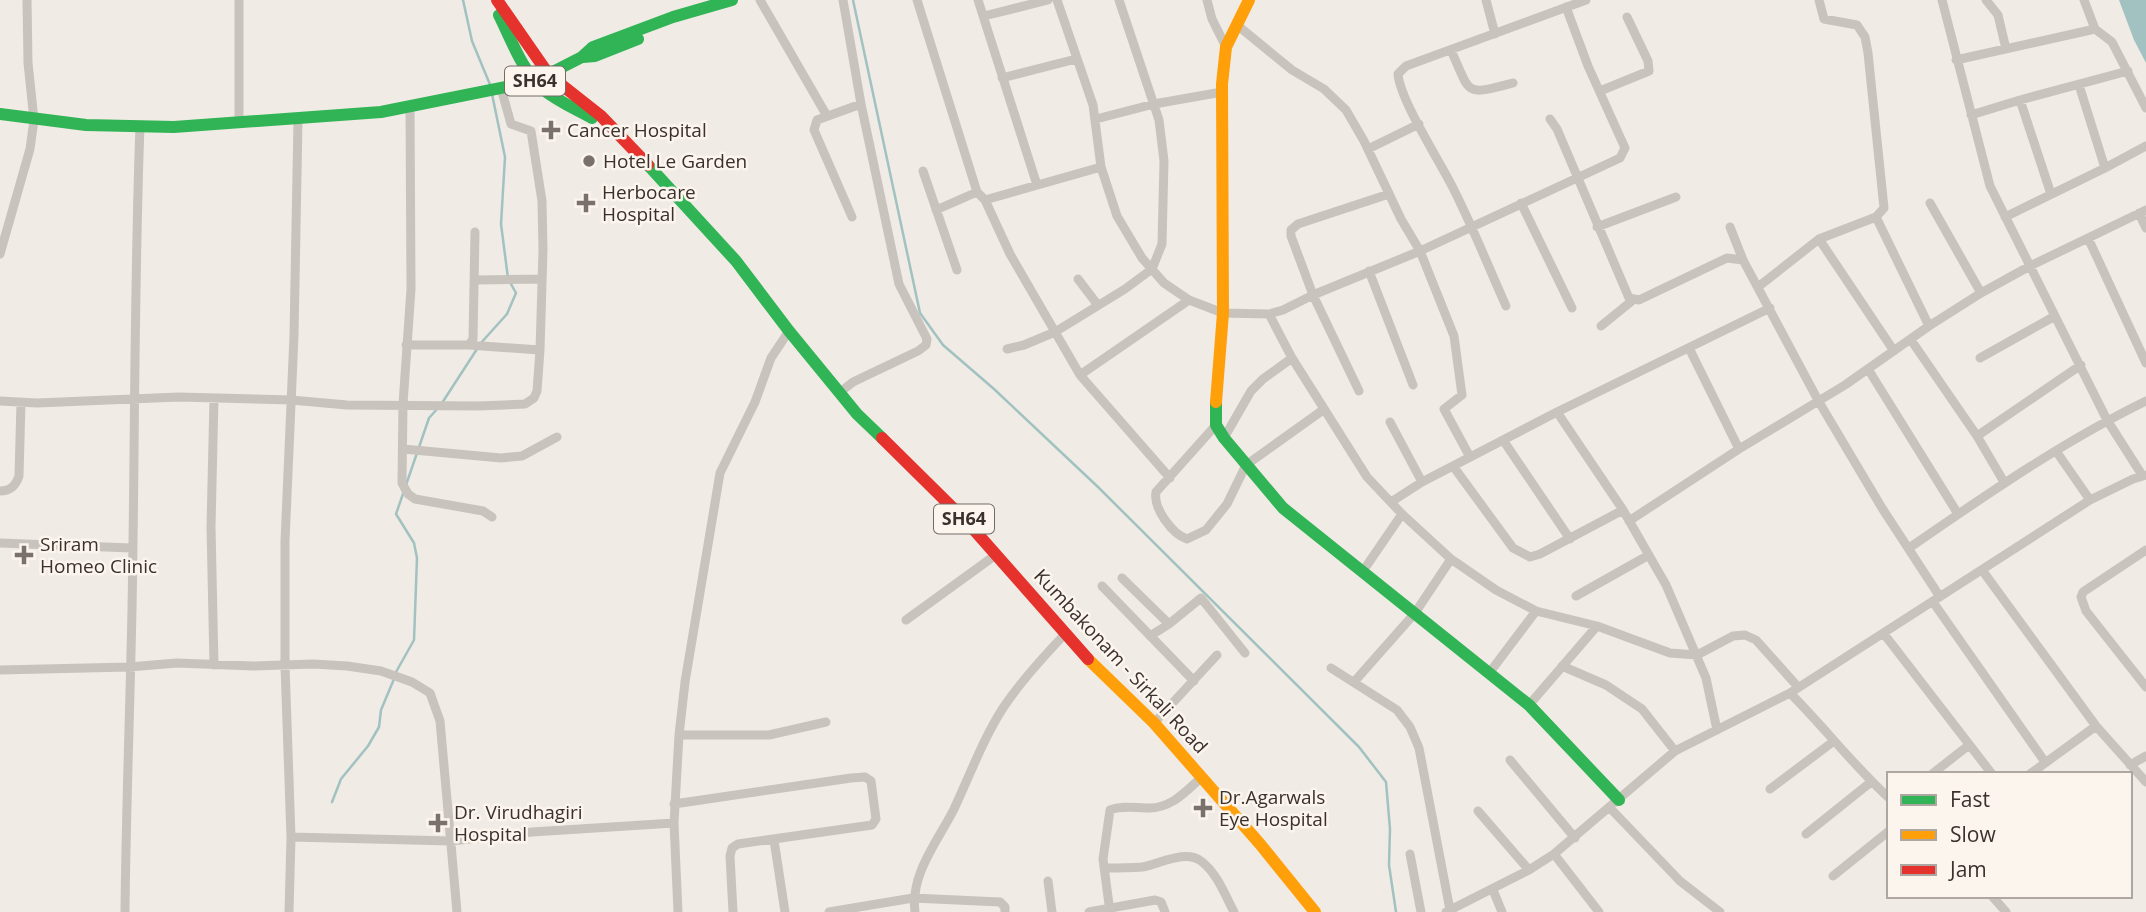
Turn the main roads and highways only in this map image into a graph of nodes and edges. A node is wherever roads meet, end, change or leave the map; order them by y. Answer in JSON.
{"nodes":[{"id":1,"x":495,"y":0,"type":"edge"},
{"id":2,"x":732,"y":0,"type":"edge"},
{"id":3,"x":1249,"y":0,"type":"edge"},
{"id":4,"x":697,"y":5,"type":"edge"},
{"id":5,"x":582,"y":57,"type":"junction"},
{"id":6,"x":549,"y":75,"type":"junction"},
{"id":7,"x":535,"y":81,"type":"junction"},
{"id":8,"x":0,"y":114,"type":"edge"},
{"id":9,"x":612,"y":128,"type":"junction"},
{"id":10,"x":1614,"y":804,"type":"road end"},
{"id":11,"x":1315,"y":912,"type":"edge"}],
"edges":[{"from":1,"to":6,"type":"main road","name":"Kumbakonam - Sirkali Road","number":"SH64"},
{"from":1,"to":7,"type":"main road","name":"Kumbakonam - Sirkali Road","number":"SH64"},
{"from":2,"to":4,"type":"main road"},
{"from":2,"to":5,"type":"main road"},
{"from":3,"to":10,"type":"main road"},
{"from":4,"to":5,"type":"main road"},
{"from":5,"to":6,"type":"main road"},
{"from":6,"to":7,"type":"main road"},
{"from":6,"to":9,"type":"main road","name":"Kumbakonam - Sirkali Road","number":"SH64"},
{"from":7,"to":8,"type":"main road"},
{"from":7,"to":9,"type":"main road","name":"Kumbakonam - Sirkali Road","number":"SH64"},
{"from":9,"to":11,"type":"main road","name":"Kumbakonam - Sirkali Road","number":"SH64"}]}
